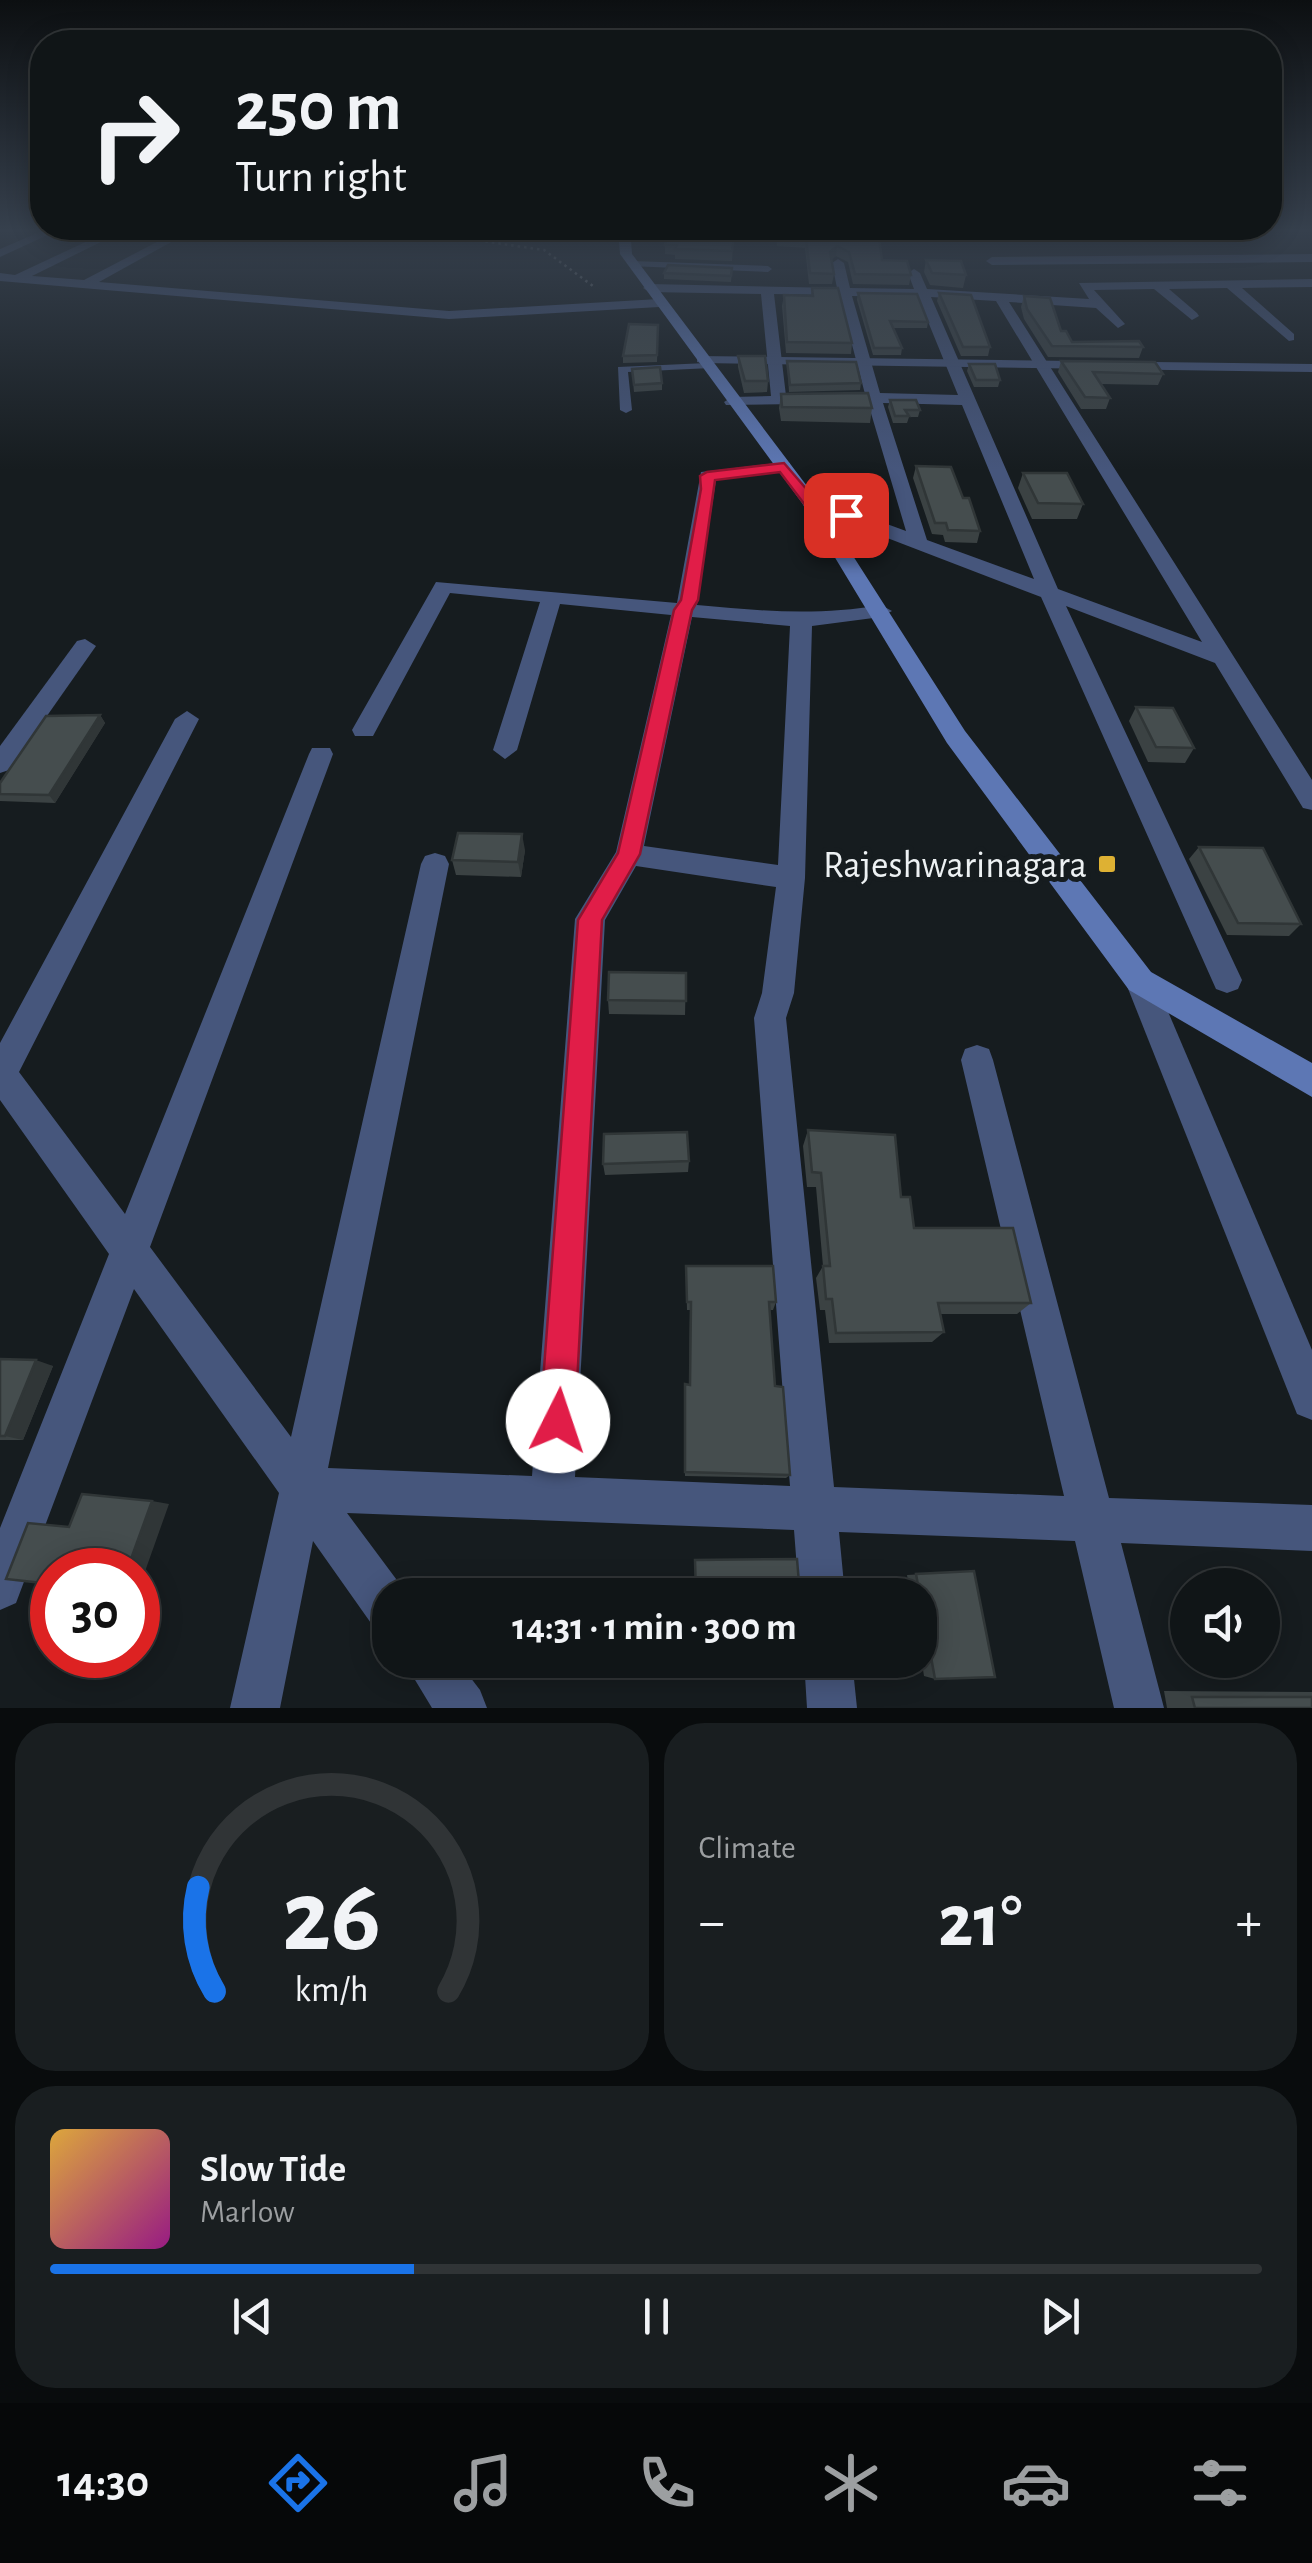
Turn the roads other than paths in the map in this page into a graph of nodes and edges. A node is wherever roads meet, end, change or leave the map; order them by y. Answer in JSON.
{"nodes":[{"id":1,"x":402,"y":311,"type":"edge"},
{"id":2,"x":495,"y":311,"type":"edge"},
{"id":3,"x":665,"y":311,"type":"edge"},
{"id":4,"x":769,"y":311,"type":"edge"},
{"id":5,"x":850,"y":311,"type":"edge"},
{"id":6,"x":932,"y":311,"type":"edge"},
{"id":7,"x":1008,"y":311,"type":"edge"},
{"id":8,"x":1105,"y":311,"type":"edge"},
{"id":9,"x":1186,"y":311,"type":"edge"},
{"id":10,"x":1259,"y":311,"type":"edge"},
{"id":11,"x":1192,"y":316,"type":"dead end"},
{"id":12,"x":1118,"y":324,"type":"dead end"},
{"id":13,"x":1289,"y":338,"type":"dead end"},
{"id":14,"x":774,"y":361,"type":"junction"},
{"id":15,"x":705,"y":362,"type":"junction"},
{"id":16,"x":860,"y":362,"type":"junction"},
{"id":17,"x":952,"y":363,"type":"junction"},
{"id":18,"x":1040,"y":364,"type":"junction"},
{"id":19,"x":1312,"y":368,"type":"edge"},
{"id":20,"x":874,"y":398,"type":"junction"},
{"id":21,"x":966,"y":400,"type":"junction"},
{"id":22,"x":779,"y":401,"type":"junction"},
{"id":23,"x":732,"y":402,"type":"junction"},
{"id":24,"x":626,"y":410,"type":"dead end"},
{"id":25,"x":784,"y":467,"type":"junction"},
{"id":26,"x":810,"y":502,"type":"junction"},
{"id":27,"x":918,"y":541,"type":"junction"},
{"id":28,"x":1049,"y":591,"type":"junction"},
{"id":29,"x":552,"y":597,"type":"junction"},
{"id":30,"x":683,"y":610,"type":"junction"},
{"id":31,"x":881,"y":612,"type":"junction"},
{"id":32,"x":801,"y":620,"type":"junction"},
{"id":33,"x":85,"y":646,"type":"dead end"},
{"id":34,"x":1223,"y":658,"type":"junction"},
{"id":35,"x":188,"y":719,"type":"dead end"},
{"id":36,"x":364,"y":730,"type":"dead end"},
{"id":37,"x":505,"y":750,"type":"dead end"},
{"id":38,"x":321,"y":754,"type":"dead end"},
{"id":39,"x":0,"y":764,"type":"edge"},
{"id":40,"x":1302,"y":768,"type":"edge"},
{"id":41,"x":1312,"y":801,"type":"edge"},
{"id":42,"x":629,"y":854,"type":"junction"},
{"id":43,"x":435,"y":864,"type":"dead end"},
{"id":44,"x":791,"y":878,"type":"junction"},
{"id":45,"x":1227,"y":980,"type":"dead end"},
{"id":46,"x":1140,"y":982,"type":"junction"},
{"id":47,"x":977,"y":1060,"type":"dead end"},
{"id":48,"x":0,"y":1074,"type":"edge"},
{"id":49,"x":1312,"y":1080,"type":"edge"},
{"id":50,"x":129,"y":1250,"type":"junction"},
{"id":51,"x":1312,"y":1399,"type":"edge"},
{"id":52,"x":304,"y":1489,"type":"junction"},
{"id":53,"x":552,"y":1498,"type":"junction"},
{"id":54,"x":815,"y":1509,"type":"junction"},
{"id":55,"x":1092,"y":1520,"type":"junction"},
{"id":56,"x":1312,"y":1528,"type":"edge"},
{"id":57,"x":821,"y":1578,"type":"edge"},
{"id":58,"x":372,"y":1583,"type":"edge"},
{"id":59,"x":0,"y":1587,"type":"edge"},
{"id":60,"x":440,"y":1678,"type":"edge"},
{"id":61,"x":830,"y":1678,"type":"edge"},
{"id":62,"x":255,"y":1708,"type":"edge"},
{"id":63,"x":462,"y":1708,"type":"edge"},
{"id":64,"x":832,"y":1708,"type":"edge"},
{"id":65,"x":1139,"y":1708,"type":"edge"}],
"edges":[{"from":1,"to":2,"type":"street"},
{"from":3,"to":15,"type":"main road"},
{"from":4,"to":14,"type":"street"},
{"from":5,"to":16,"type":"street"},
{"from":6,"to":17,"type":"street"},
{"from":7,"to":18,"type":"street"},
{"from":8,"to":12,"type":"street"},
{"from":9,"to":11,"type":"street"},
{"from":10,"to":13,"type":"street"},
{"from":14,"to":15,"type":"street"},
{"from":14,"to":16,"type":"street"},
{"from":14,"to":22,"type":"street"},
{"from":15,"to":23,"type":"main road"},
{"from":15,"to":24,"type":"lane"},
{"from":16,"to":17,"type":"street"},
{"from":16,"to":20,"type":"street"},
{"from":17,"to":18,"type":"street"},
{"from":17,"to":21,"type":"street"},
{"from":18,"to":19,"type":"street"},
{"from":18,"to":34,"type":"street"},
{"from":20,"to":21,"type":"street"},
{"from":20,"to":22,"type":"street"},
{"from":20,"to":27,"type":"street"},
{"from":21,"to":28,"type":"street"},
{"from":22,"to":23,"type":"street"},
{"from":23,"to":25,"type":"main road"},
{"from":25,"to":26,"type":"main road"},
{"from":25,"to":30,"type":"street"},
{"from":26,"to":27,"type":"street"},
{"from":26,"to":31,"type":"main road"},
{"from":27,"to":28,"type":"street"},
{"from":28,"to":34,"type":"street"},
{"from":28,"to":45,"type":"street"},
{"from":29,"to":30,"type":"street"},
{"from":29,"to":36,"type":"street"},
{"from":29,"to":37,"type":"street"},
{"from":30,"to":32,"type":"street"},
{"from":30,"to":42,"type":"street"},
{"from":31,"to":32,"type":"street"},
{"from":31,"to":46,"type":"main road"},
{"from":32,"to":44,"type":"street"},
{"from":33,"to":39,"type":"street"},
{"from":34,"to":40,"type":"street"},
{"from":35,"to":48,"type":"street"},
{"from":38,"to":50,"type":"street"},
{"from":40,"to":41,"type":"street"},
{"from":42,"to":44,"type":"street"},
{"from":42,"to":53,"type":"street"},
{"from":43,"to":52,"type":"street"},
{"from":44,"to":54,"type":"street"},
{"from":46,"to":49,"type":"main road"},
{"from":46,"to":51,"type":"street"},
{"from":47,"to":55,"type":"street"},
{"from":48,"to":50,"type":"street"},
{"from":50,"to":52,"type":"street"},
{"from":50,"to":59,"type":"street"},
{"from":52,"to":53,"type":"street"},
{"from":52,"to":58,"type":"street"},
{"from":52,"to":62,"type":"street"},
{"from":53,"to":54,"type":"street"},
{"from":54,"to":55,"type":"street"},
{"from":54,"to":57,"type":"street"},
{"from":55,"to":56,"type":"street"},
{"from":55,"to":65,"type":"street"},
{"from":60,"to":63,"type":"street"},
{"from":61,"to":64,"type":"street"}]}
